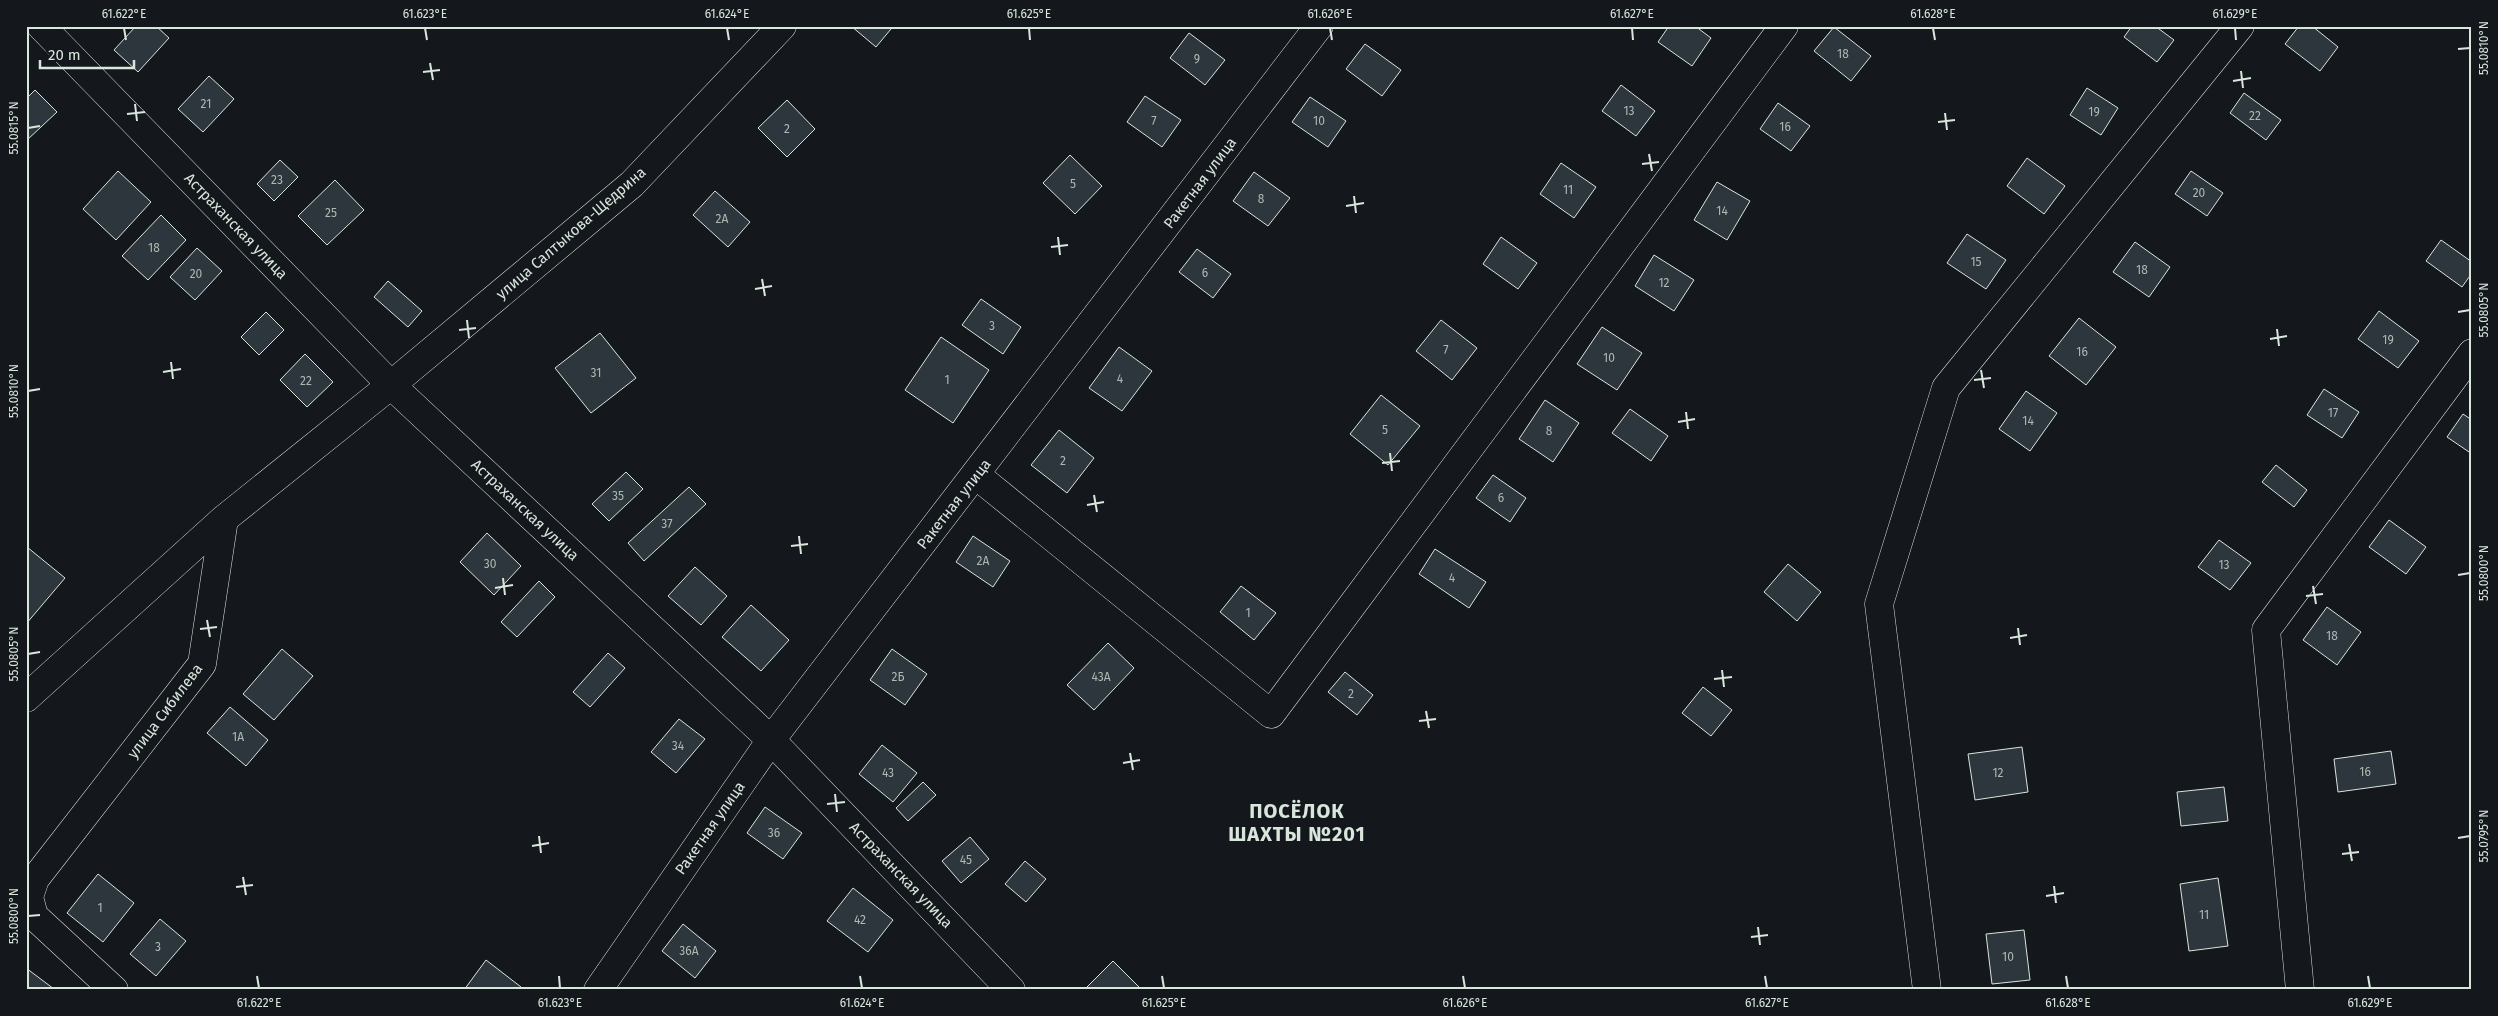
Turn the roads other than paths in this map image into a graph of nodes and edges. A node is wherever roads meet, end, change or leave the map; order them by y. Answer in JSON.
{"nodes":[{"id":1,"x":41,"y":26,"type":"edge"},
{"id":2,"x":782,"y":26,"type":"edge"},
{"id":3,"x":1319,"y":26,"type":"edge"},
{"id":4,"x":1784,"y":26,"type":"edge"},
{"id":5,"x":2240,"y":26,"type":"edge"},
{"id":6,"x":2472,"y":353,"type":"edge"},
{"id":7,"x":391,"y":385,"type":"junction"},
{"id":8,"x":976,"y":475,"type":"junction"},
{"id":9,"x":224,"y":519,"type":"junction"},
{"id":10,"x":26,"y":698,"type":"edge"},
{"id":11,"x":771,"y":740,"type":"junction"},
{"id":12,"x":114,"y":990,"type":"edge"},
{"id":13,"x":598,"y":990,"type":"edge"},
{"id":14,"x":1011,"y":990,"type":"edge"},
{"id":15,"x":1927,"y":990,"type":"edge"},
{"id":16,"x":2300,"y":990,"type":"edge"}],
"edges":[{"from":1,"to":7,"type":"street","name":"Астраханская улица"},
{"from":2,"to":7,"type":"street","name":"улица Салтыкова-Щедрина"},
{"from":3,"to":8,"type":"street","name":"Ракетная улица"},
{"from":4,"to":8,"type":"street"},
{"from":5,"to":15,"type":"street"},
{"from":6,"to":16,"type":"street"},
{"from":7,"to":9,"type":"street"},
{"from":7,"to":11,"type":"street","name":"Астраханская улица"},
{"from":8,"to":11,"type":"street","name":"Ракетная улица"},
{"from":9,"to":10,"type":"street"},
{"from":9,"to":12,"type":"street","name":"улица Сибилева"},
{"from":11,"to":13,"type":"street","name":"Ракетная улица"},
{"from":11,"to":14,"type":"street","name":"Астраханская улица"}]}
